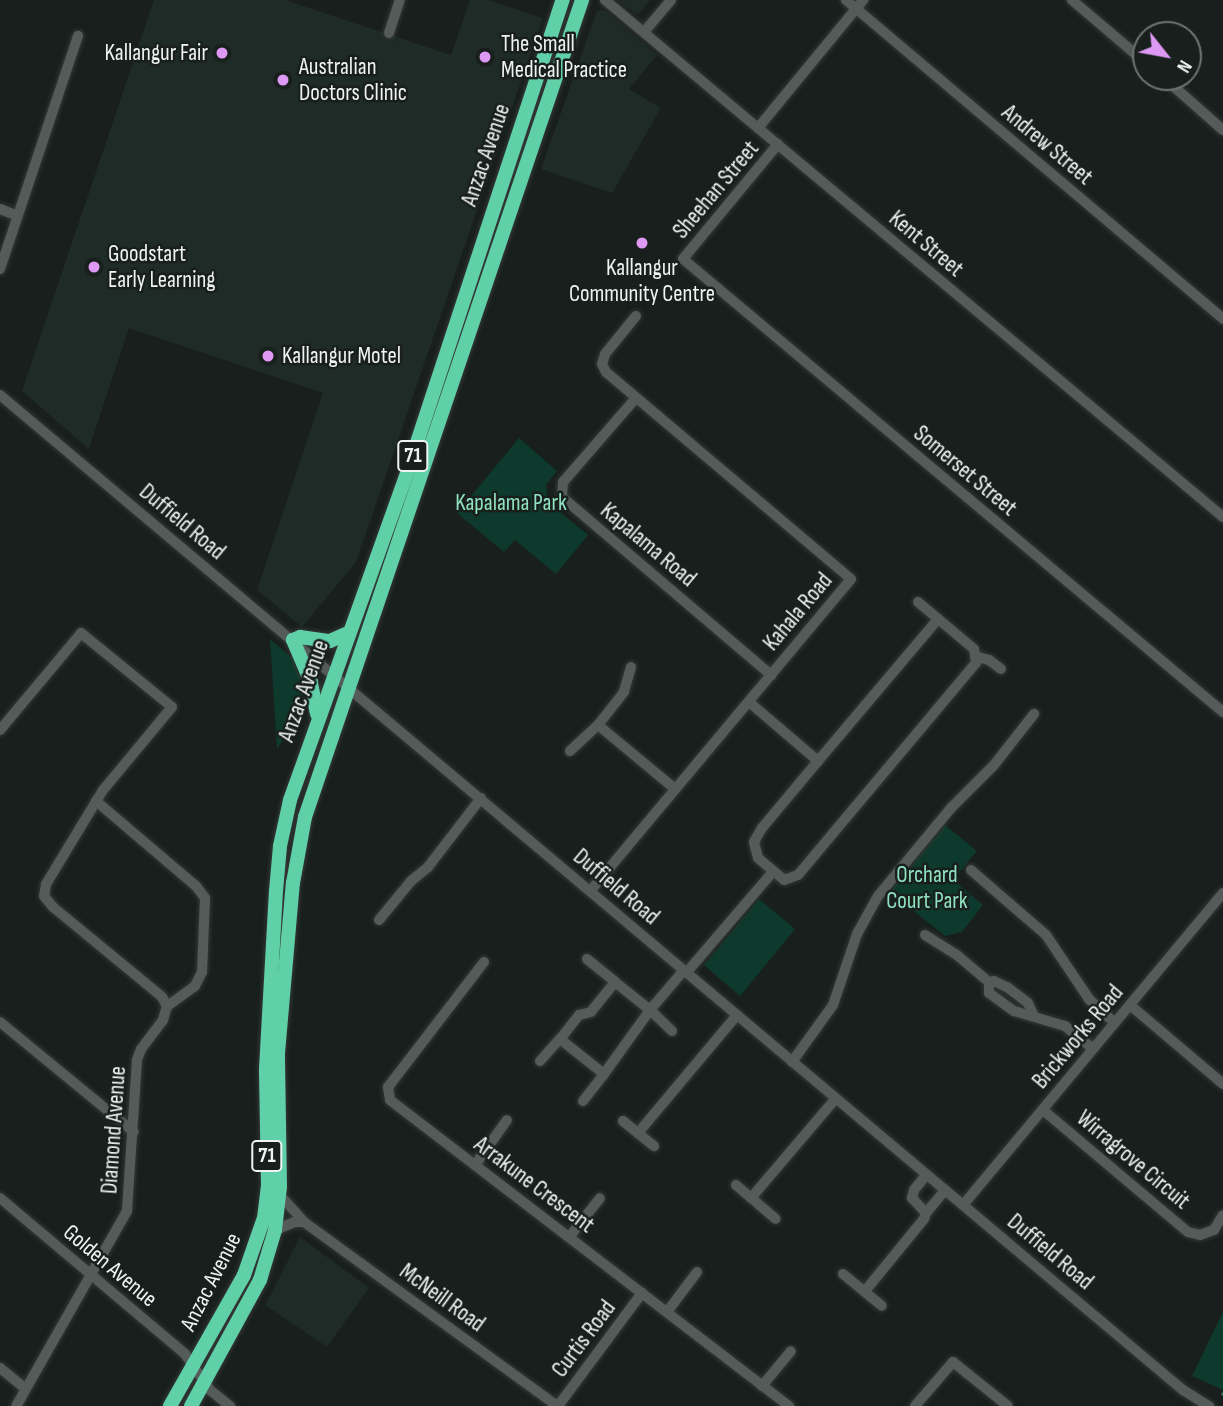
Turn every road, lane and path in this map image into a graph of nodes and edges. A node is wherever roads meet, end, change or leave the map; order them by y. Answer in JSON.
{"nodes":[{"id":1,"x":400,"y":0,"type":"edge"},
{"id":2,"x":564,"y":0,"type":"edge"},
{"id":3,"x":582,"y":0,"type":"edge"},
{"id":4,"x":605,"y":0,"type":"edge"},
{"id":5,"x":671,"y":0,"type":"edge"},
{"id":6,"x":846,"y":0,"type":"edge"},
{"id":7,"x":863,"y":0,"type":"edge"},
{"id":8,"x":1072,"y":0,"type":"edge"},
{"id":9,"x":856,"y":9,"type":"junction"},
{"id":10,"x":644,"y":32,"type":"junction"},
{"id":11,"x":389,"y":33,"type":"dead end"},
{"id":12,"x":78,"y":36,"type":"dead end"},
{"id":13,"x":1132,"y":51,"type":"edge"},
{"id":14,"x":1179,"y":91,"type":"edge"},
{"id":15,"x":758,"y":128,"type":"junction"},
{"id":16,"x":1223,"y":130,"type":"edge"},
{"id":17,"x":778,"y":144,"type":"junction"},
{"id":18,"x":0,"y":209,"type":"edge"},
{"id":19,"x":18,"y":216,"type":"junction"},
{"id":20,"x":683,"y":259,"type":"joint"},
{"id":21,"x":0,"y":269,"type":"edge"},
{"id":22,"x":636,"y":316,"type":"dead end"},
{"id":23,"x":1223,"y":319,"type":"edge"},
{"id":24,"x":0,"y":395,"type":"edge"},
{"id":25,"x":635,"y":399,"type":"junction"},
{"id":26,"x":1223,"y":517,"type":"edge"},
{"id":27,"x":918,"y":602,"type":"dead end"},
{"id":28,"x":938,"y":619,"type":"junction"},
{"id":29,"x":348,"y":633,"type":"junction"},
{"id":30,"x":293,"y":640,"type":"junction"},
{"id":31,"x":978,"y":657,"type":"junction"},
{"id":32,"x":631,"y":667,"type":"dead end"},
{"id":33,"x":1001,"y":669,"type":"dead end"},
{"id":34,"x":334,"y":675,"type":"junction"},
{"id":35,"x":771,"y":675,"type":"junction"},
{"id":36,"x":349,"y":688,"type":"junction"},
{"id":37,"x":749,"y":702,"type":"junction"},
{"id":38,"x":1223,"y":712,"type":"edge"},
{"id":39,"x":1034,"y":714,"type":"dead end"},
{"id":40,"x":317,"y":719,"type":"junction"},
{"id":41,"x":602,"y":728,"type":"junction"},
{"id":42,"x":0,"y":730,"type":"edge"},
{"id":43,"x":570,"y":751,"type":"dead end"},
{"id":44,"x":818,"y":761,"type":"junction"},
{"id":45,"x":675,"y":789,"type":"junction"},
{"id":46,"x":481,"y":799,"type":"junction"},
{"id":47,"x":96,"y":801,"type":"junction"},
{"id":48,"x":971,"y":870,"type":"dead end"},
{"id":49,"x":772,"y":873,"type":"junction"},
{"id":50,"x":591,"y":890,"type":"junction"},
{"id":51,"x":1223,"y":893,"type":"edge"},
{"id":52,"x":379,"y":920,"type":"dead end"},
{"id":53,"x":925,"y":936,"type":"dead end"},
{"id":54,"x":587,"y":960,"type":"dead end"},
{"id":55,"x":484,"y":962,"type":"dead end"},
{"id":56,"x":686,"y":971,"type":"junction"},
{"id":57,"x":615,"y":982,"type":"junction"},
{"id":58,"x":989,"y":982,"type":"junction"},
{"id":59,"x":1130,"y":1005,"type":"junction"},
{"id":60,"x":167,"y":1006,"type":"junction"},
{"id":61,"x":650,"y":1010,"type":"junction"},
{"id":62,"x":1033,"y":1014,"type":"junction"},
{"id":63,"x":737,"y":1015,"type":"junction"},
{"id":64,"x":0,"y":1022,"type":"edge"},
{"id":65,"x":1115,"y":1023,"type":"junction"},
{"id":66,"x":672,"y":1031,"type":"dead end"},
{"id":67,"x":560,"y":1039,"type":"junction"},
{"id":68,"x":1091,"y":1051,"type":"junction"},
{"id":69,"x":540,"y":1061,"type":"dead end"},
{"id":70,"x":792,"y":1062,"type":"junction"},
{"id":71,"x":604,"y":1074,"type":"junction"},
{"id":72,"x":1223,"y":1084,"type":"edge"},
{"id":73,"x":836,"y":1098,"type":"junction"},
{"id":74,"x":583,"y":1101,"type":"dead end"},
{"id":75,"x":1043,"y":1110,"type":"junction"},
{"id":76,"x":507,"y":1120,"type":"dead end"},
{"id":77,"x":623,"y":1121,"type":"dead end"},
{"id":78,"x":134,"y":1132,"type":"junction"},
{"id":79,"x":638,"y":1133,"type":"junction"},
{"id":80,"x":654,"y":1146,"type":"dead end"},
{"id":81,"x":475,"y":1165,"type":"junction"},
{"id":82,"x":926,"y":1175,"type":"junction"},
{"id":83,"x":736,"y":1185,"type":"dead end"},
{"id":84,"x":945,"y":1190,"type":"junction"},
{"id":85,"x":279,"y":1194,"type":"junction"},
{"id":86,"x":0,"y":1198,"type":"edge"},
{"id":87,"x":600,"y":1198,"type":"dead end"},
{"id":88,"x":751,"y":1198,"type":"junction"},
{"id":89,"x":963,"y":1205,"type":"junction"},
{"id":90,"x":926,"y":1213,"type":"junction"},
{"id":91,"x":1223,"y":1215,"type":"edge"},
{"id":92,"x":776,"y":1219,"type":"dead end"},
{"id":93,"x":304,"y":1222,"type":"junction"},
{"id":94,"x":275,"y":1230,"type":"junction"},
{"id":95,"x":570,"y":1236,"type":"junction"},
{"id":96,"x":697,"y":1272,"type":"dead end"},
{"id":97,"x":843,"y":1274,"type":"dead end"},
{"id":98,"x":91,"y":1275,"type":"junction"},
{"id":99,"x":865,"y":1291,"type":"junction"},
{"id":100,"x":642,"y":1293,"type":"junction"},
{"id":101,"x":882,"y":1306,"type":"dead end"},
{"id":102,"x":667,"y":1312,"type":"junction"},
{"id":103,"x":791,"y":1351,"type":"dead end"},
{"id":104,"x":194,"y":1365,"type":"junction"},
{"id":105,"x":0,"y":1368,"type":"edge"},
{"id":106,"x":204,"y":1382,"type":"junction"},
{"id":107,"x":762,"y":1386,"type":"junction"},
{"id":108,"x":26,"y":1389,"type":"junction"},
{"id":109,"x":16,"y":1406,"type":"edge"},
{"id":110,"x":170,"y":1406,"type":"edge"},
{"id":111,"x":191,"y":1406,"type":"edge"},
{"id":112,"x":230,"y":1406,"type":"edge"},
{"id":113,"x":556,"y":1406,"type":"edge"},
{"id":114,"x":789,"y":1406,"type":"edge"},
{"id":115,"x":915,"y":1406,"type":"edge"},
{"id":116,"x":1008,"y":1406,"type":"edge"},
{"id":117,"x":1209,"y":1406,"type":"edge"}],
"edges":[{"from":1,"to":11,"type":"street"},
{"from":2,"to":29,"type":"highway","name":"Anzac Avenue","number":"71"},
{"from":3,"to":36,"type":"highway","name":"Anzac Avenue","number":"71"},
{"from":4,"to":10,"type":"street","name":"Kent Street"},
{"from":5,"to":10,"type":"street"},
{"from":6,"to":9,"type":"street","name":"Andrew Street"},
{"from":7,"to":9,"type":"street","name":"Sheehan Street"},
{"from":8,"to":13,"type":"street"},
{"from":9,"to":15,"type":"street","name":"Sheehan Street"},
{"from":9,"to":23,"type":"street","name":"Andrew Street"},
{"from":10,"to":15,"type":"street","name":"Kent Street"},
{"from":12,"to":19,"type":"street"},
{"from":14,"to":16,"type":"street"},
{"from":15,"to":17,"type":"street","name":"Kent Street"},
{"from":17,"to":20,"type":"street","name":"Sheehan Street"},
{"from":17,"to":26,"type":"street","name":"Kent Street"},
{"from":18,"to":19,"type":"street"},
{"from":19,"to":21,"type":"street"},
{"from":20,"to":38,"type":"street","name":"Somerset Street"},
{"from":22,"to":25,"type":"street","name":"Kahala Road"},
{"from":24,"to":30,"type":"street","name":"Duffield Road"},
{"from":25,"to":35,"type":"street","name":"Kapalama Road"},
{"from":25,"to":35,"type":"street","name":"Kahala Road"},
{"from":27,"to":28,"type":"street"},
{"from":28,"to":31,"type":"street"},
{"from":28,"to":44,"type":"street"},
{"from":29,"to":30,"type":"highway"},
{"from":29,"to":34,"type":"highway","name":"Anzac Avenue","number":"71"},
{"from":30,"to":34,"type":"street","name":"Duffield Road"},
{"from":30,"to":40,"type":"highway"},
{"from":31,"to":33,"type":"street"},
{"from":31,"to":49,"type":"street"},
{"from":32,"to":41,"type":"street"},
{"from":34,"to":36,"type":"street","name":"Duffield Road"},
{"from":34,"to":40,"type":"highway","name":"Anzac Avenue","number":"71"},
{"from":35,"to":37,"type":"street","name":"Kahala Road"},
{"from":36,"to":46,"type":"street","name":"Duffield Road"},
{"from":36,"to":85,"type":"highway","name":"Anzac Avenue","number":"71"},
{"from":37,"to":44,"type":"street"},
{"from":37,"to":45,"type":"street","name":"Kahala Road"},
{"from":39,"to":70,"type":"street"},
{"from":40,"to":104,"type":"highway","name":"Anzac Avenue","number":"71"},
{"from":41,"to":43,"type":"street"},
{"from":41,"to":45,"type":"street"},
{"from":42,"to":47,"type":"street"},
{"from":44,"to":49,"type":"street"},
{"from":45,"to":50,"type":"street","name":"Kahala Road"},
{"from":46,"to":50,"type":"street","name":"Duffield Road"},
{"from":46,"to":52,"type":"street"},
{"from":47,"to":60,"type":"street"},
{"from":47,"to":60,"type":"street"},
{"from":48,"to":65,"type":"street"},
{"from":49,"to":56,"type":"street"},
{"from":50,"to":56,"type":"street","name":"Duffield Road"},
{"from":51,"to":59,"type":"street","name":"Brickworks Road"},
{"from":53,"to":58,"type":"street"},
{"from":54,"to":57,"type":"street"},
{"from":55,"to":81,"type":"street","name":"Arrakune Crescent"},
{"from":56,"to":61,"type":"street"},
{"from":56,"to":63,"type":"street","name":"Duffield Road"},
{"from":57,"to":61,"type":"street"},
{"from":57,"to":67,"type":"street"},
{"from":58,"to":62,"type":"street"},
{"from":58,"to":62,"type":"street"},
{"from":59,"to":65,"type":"street","name":"Brickworks Road"},
{"from":59,"to":72,"type":"street"},
{"from":60,"to":78,"type":"street","name":"Diamond Avenue"},
{"from":61,"to":66,"type":"street"},
{"from":61,"to":71,"type":"street"},
{"from":62,"to":68,"type":"street"},
{"from":63,"to":70,"type":"street","name":"Duffield Road"},
{"from":63,"to":79,"type":"street"},
{"from":64,"to":78,"type":"street"},
{"from":65,"to":68,"type":"street","name":"Brickworks Road"},
{"from":67,"to":69,"type":"street"},
{"from":67,"to":71,"type":"street"},
{"from":68,"to":75,"type":"street","name":"Brickworks Road"},
{"from":70,"to":73,"type":"street","name":"Duffield Road"},
{"from":71,"to":74,"type":"street"},
{"from":73,"to":82,"type":"street","name":"Duffield Road"},
{"from":73,"to":88,"type":"street"},
{"from":75,"to":89,"type":"street","name":"Brickworks Road"},
{"from":75,"to":91,"type":"street","name":"Wirragrove Circuit"},
{"from":76,"to":81,"type":"street"},
{"from":77,"to":79,"type":"street"},
{"from":78,"to":98,"type":"street","name":"Diamond Avenue"},
{"from":79,"to":80,"type":"street"},
{"from":81,"to":95,"type":"street","name":"Arrakune Crescent"},
{"from":82,"to":84,"type":"street","name":"Duffield Road"},
{"from":82,"to":90,"type":"street"},
{"from":83,"to":88,"type":"street"},
{"from":84,"to":89,"type":"street","name":"Duffield Road"},
{"from":84,"to":90,"type":"street"},
{"from":85,"to":93,"type":"street","name":"McNeill Road"},
{"from":85,"to":94,"type":"highway","name":"Anzac Avenue","number":"71"},
{"from":86,"to":98,"type":"street","name":"Golden Avenue"},
{"from":87,"to":95,"type":"street"},
{"from":88,"to":92,"type":"street"},
{"from":89,"to":117,"type":"street","name":"Duffield Road"},
{"from":90,"to":99,"type":"street"},
{"from":93,"to":94,"type":"street"},
{"from":93,"to":113,"type":"street","name":"McNeill Road"},
{"from":94,"to":106,"type":"highway","name":"Anzac Avenue","number":"71"},
{"from":95,"to":100,"type":"street","name":"Arrakune Crescent"},
{"from":96,"to":102,"type":"street"},
{"from":97,"to":99,"type":"street"},
{"from":98,"to":104,"type":"street","name":"Golden Avenue"},
{"from":98,"to":108,"type":"street","name":"Diamond Avenue"},
{"from":99,"to":101,"type":"street"},
{"from":100,"to":102,"type":"street","name":"Arrakune Crescent"},
{"from":100,"to":113,"type":"street","name":"Curtis Road"},
{"from":102,"to":107,"type":"street","name":"Arrakune Crescent"},
{"from":103,"to":107,"type":"street"},
{"from":104,"to":106,"type":"street","name":"Golden Avenue"},
{"from":104,"to":110,"type":"highway","name":"Anzac Avenue","number":"71"},
{"from":105,"to":108,"type":"street"},
{"from":106,"to":111,"type":"highway","name":"Anzac Avenue","number":"71"},
{"from":106,"to":112,"type":"street","name":"Golden Avenue"},
{"from":107,"to":114,"type":"street","name":"Arrakune Crescent"},
{"from":108,"to":109,"type":"street","name":"Diamond Avenue"},
{"from":115,"to":116,"type":"street"}]}
